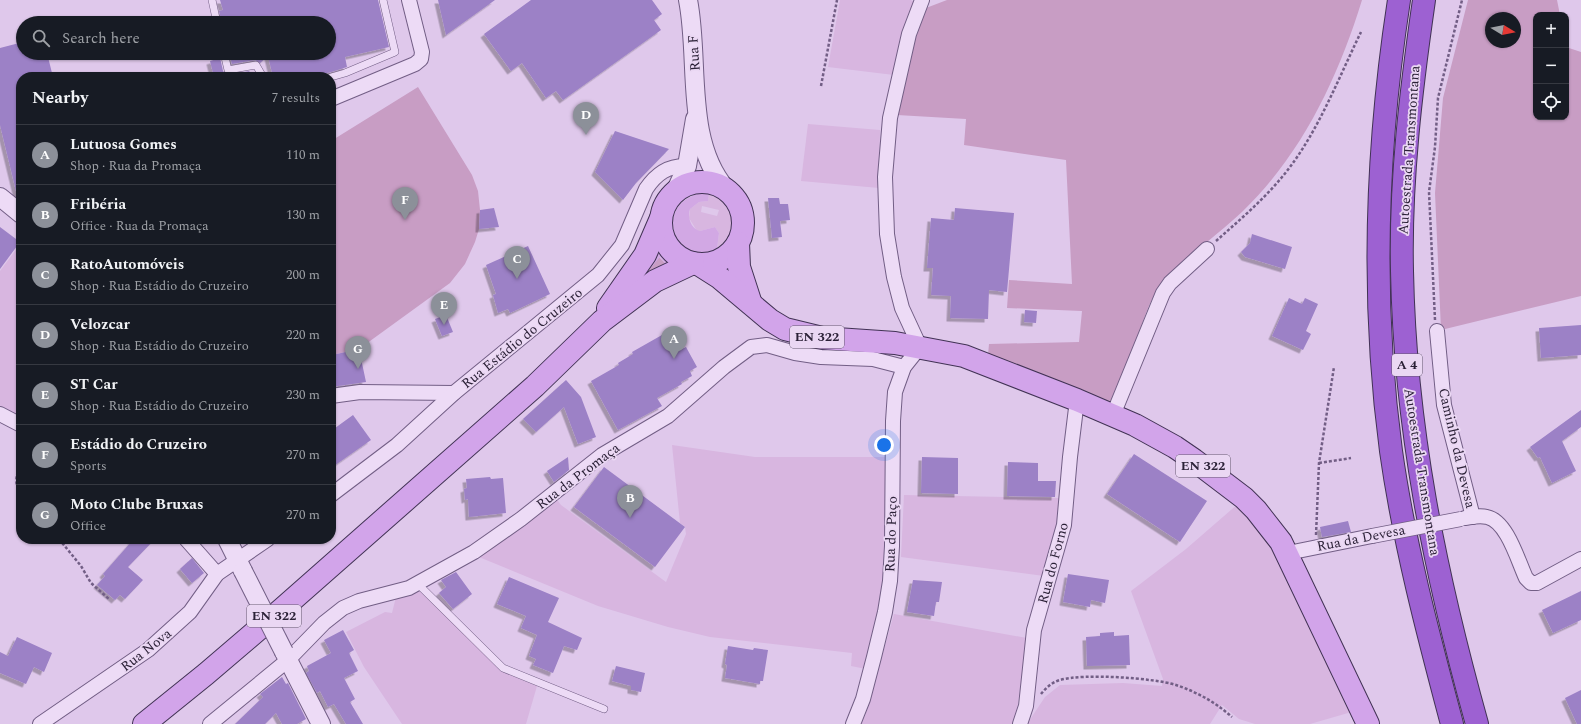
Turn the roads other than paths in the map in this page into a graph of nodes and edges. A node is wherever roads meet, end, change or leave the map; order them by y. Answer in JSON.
{"nodes":[{"id":1,"x":212,"y":0,"type":"edge"},
{"id":2,"x":383,"y":0,"type":"edge"},
{"id":3,"x":409,"y":0,"type":"edge"},
{"id":4,"x":688,"y":0,"type":"edge"},
{"id":5,"x":922,"y":0,"type":"edge"},
{"id":6,"x":1399,"y":0,"type":"edge"},
{"id":7,"x":1424,"y":0,"type":"edge"},
{"id":8,"x":215,"y":16,"type":"edge"},
{"id":9,"x":226,"y":60,"type":"edge"},
{"id":10,"x":260,"y":72,"type":"edge"},
{"id":11,"x":336,"y":76,"type":"edge"},
{"id":12,"x":336,"y":97,"type":"edge"},
{"id":13,"x":696,"y":107,"type":"junction"},
{"id":14,"x":687,"y":166,"type":"junction"},
{"id":15,"x":726,"y":189,"type":"junction"},
{"id":16,"x":676,"y":190,"type":"junction"},
{"id":17,"x":0,"y":196,"type":"edge"},
{"id":18,"x":16,"y":210,"type":"edge"},
{"id":19,"x":661,"y":218,"type":"junction"},
{"id":20,"x":738,"y":243,"type":"junction"},
{"id":21,"x":1207,"y":249,"type":"road end"},
{"id":22,"x":695,"y":264,"type":"junction"},
{"id":23,"x":750,"y":301,"type":"junction"},
{"id":24,"x":1437,"y":331,"type":"road end"},
{"id":25,"x":588,"y":334,"type":"junction"},
{"id":26,"x":920,"y":347,"type":"junction"},
{"id":27,"x":904,"y":368,"type":"junction"},
{"id":28,"x":454,"y":393,"type":"junction"},
{"id":29,"x":336,"y":395,"type":"edge"},
{"id":30,"x":1077,"y":400,"type":"junction"},
{"id":31,"x":0,"y":414,"type":"edge"},
{"id":32,"x":1113,"y":415,"type":"junction"},
{"id":33,"x":16,"y":422,"type":"edge"},
{"id":34,"x":336,"y":491,"type":"edge"},
{"id":35,"x":1467,"y":518,"type":"junction"},
{"id":36,"x":190,"y":544,"type":"edge"},
{"id":37,"x":230,"y":544,"type":"edge"},
{"id":38,"x":247,"y":544,"type":"edge"},
{"id":39,"x":262,"y":544,"type":"edge"},
{"id":40,"x":1288,"y":553,"type":"junction"},
{"id":41,"x":1581,"y":559,"type":"edge"},
{"id":42,"x":242,"y":562,"type":"junction"},
{"id":43,"x":217,"y":574,"type":"junction"},
{"id":44,"x":418,"y":584,"type":"junction"},
{"id":45,"x":286,"y":656,"type":"junction"},
{"id":46,"x":604,"y":709,"type":"dead end"},
{"id":47,"x":40,"y":724,"type":"edge"},
{"id":48,"x":144,"y":724,"type":"edge"},
{"id":49,"x":210,"y":724,"type":"edge"},
{"id":50,"x":321,"y":724,"type":"edge"},
{"id":51,"x":853,"y":724,"type":"edge"},
{"id":52,"x":1020,"y":724,"type":"edge"},
{"id":53,"x":1368,"y":724,"type":"edge"},
{"id":54,"x":1452,"y":724,"type":"edge"},
{"id":55,"x":1477,"y":724,"type":"edge"}],
"edges":[{"from":1,"to":8,"type":"lane"},
{"from":2,"to":11,"type":"lane"},
{"from":3,"to":12,"type":"street"},
{"from":4,"to":13,"type":"street","name":"Rua F"},
{"from":5,"to":26,"type":"street"},
{"from":6,"to":54,"type":"highway","name":"Autoestrada Transmontana","number":"A 4"},
{"from":7,"to":55,"type":"highway","name":"Autoestrada Transmontana","number":"A 4"},
{"from":9,"to":10,"type":"lane"},
{"from":13,"to":14,"type":"street"},
{"from":13,"to":15,"type":"street"},
{"from":14,"to":16,"type":"street"},
{"from":14,"to":28,"type":"street","name":"Rua Estádio do Cruzeiro"},
{"from":15,"to":16,"type":"main road","number":"EN 322"},
{"from":15,"to":20,"type":"main road","number":"EN 322"},
{"from":16,"to":19,"type":"main road","number":"EN 322"},
{"from":17,"to":18,"type":"street"},
{"from":19,"to":22,"type":"main road","number":"EN 322"},
{"from":19,"to":25,"type":"main road","number":"EN 322"},
{"from":20,"to":22,"type":"main road","number":"EN 322"},
{"from":20,"to":23,"type":"main road","number":"EN 322"},
{"from":21,"to":32,"type":"street"},
{"from":22,"to":23,"type":"main road","number":"EN 322"},
{"from":22,"to":25,"type":"main road","number":"EN 322"},
{"from":23,"to":26,"type":"main road","number":"EN 322"},
{"from":24,"to":35,"type":"street","name":"Caminho da Devesa"},
{"from":25,"to":48,"type":"main road","number":"EN 322"},
{"from":26,"to":27,"type":"street","name":"Rua do Paço"},
{"from":26,"to":30,"type":"main road","number":"EN 322"},
{"from":27,"to":44,"type":"street","name":"Rua da Promaça"},
{"from":27,"to":51,"type":"street","name":"Rua do Paço"},
{"from":28,"to":29,"type":"street"},
{"from":28,"to":34,"type":"street","name":"Rua Estádio do Cruzeiro"},
{"from":30,"to":32,"type":"main road","number":"EN 322"},
{"from":30,"to":52,"type":"street","name":"Rua do Forno"},
{"from":31,"to":33,"type":"street"},
{"from":32,"to":40,"type":"main road","number":"EN 322"},
{"from":35,"to":40,"type":"street","name":"Rua da Devesa","bridge":true},
{"from":35,"to":41,"type":"street","name":"Rua da Devesa"},
{"from":36,"to":43,"type":"street"},
{"from":37,"to":42,"type":"street"},
{"from":38,"to":42,"type":"street"},
{"from":39,"to":42,"type":"street"},
{"from":40,"to":53,"type":"main road","number":"EN 322"},
{"from":42,"to":43,"type":"street","name":"Rua Nova"},
{"from":42,"to":45,"type":"street","bridge":true},
{"from":43,"to":47,"type":"street","name":"Rua Nova"},
{"from":44,"to":45,"type":"street","name":"Rua da Promaça"},
{"from":44,"to":46,"type":"lane"},
{"from":45,"to":49,"type":"street","name":"Rua da Promaça"},
{"from":45,"to":50,"type":"street"}]}
